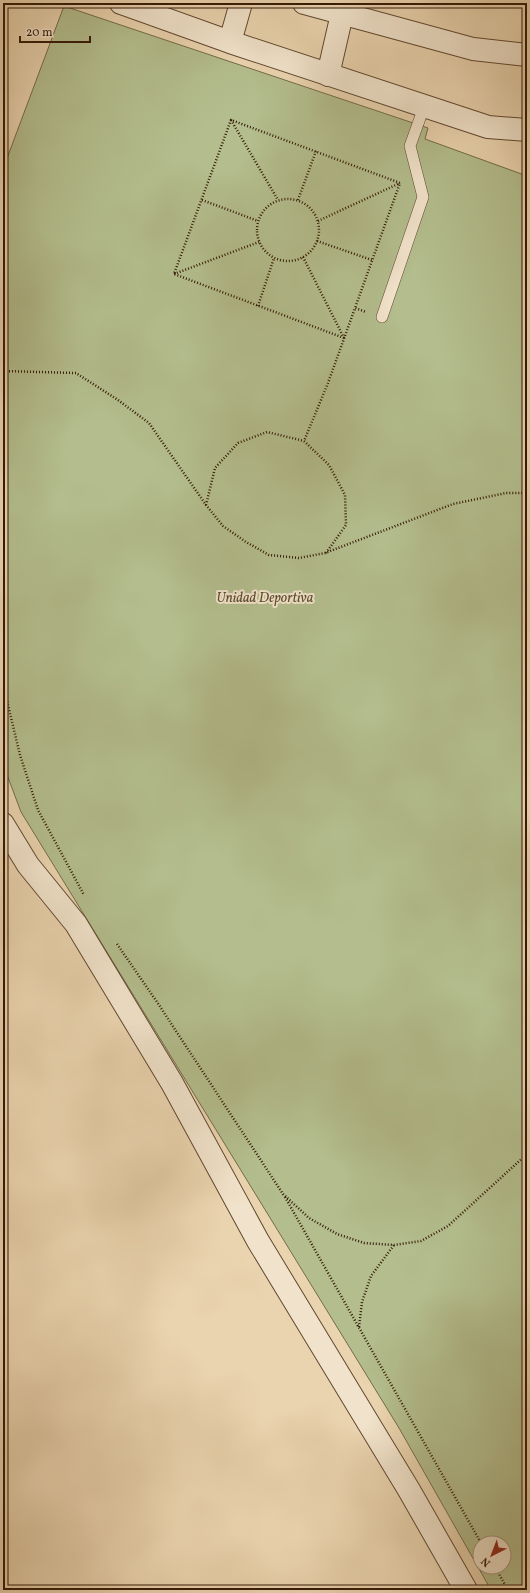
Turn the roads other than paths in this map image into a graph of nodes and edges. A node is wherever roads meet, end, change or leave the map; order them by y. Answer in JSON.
{"nodes":[{"id":1,"x":121,"y":3,"type":"edge"},
{"id":2,"x":241,"y":3,"type":"edge"},
{"id":3,"x":304,"y":3,"type":"edge"},
{"id":4,"x":342,"y":14,"type":"junction"},
{"id":5,"x":230,"y":42,"type":"junction"},
{"id":6,"x":527,"y":55,"type":"edge"},
{"id":7,"x":328,"y":75,"type":"junction"},
{"id":8,"x":424,"y":107,"type":"junction"},
{"id":9,"x":527,"y":130,"type":"edge"},
{"id":10,"x":382,"y":317,"type":"road end"},
{"id":11,"x":3,"y":824,"type":"edge"},
{"id":12,"x":466,"y":1590,"type":"edge"}],
"edges":[{"from":1,"to":5,"type":"street"},
{"from":2,"to":5,"type":"street"},
{"from":3,"to":4,"type":"street"},
{"from":4,"to":6,"type":"street"},
{"from":4,"to":7,"type":"street"},
{"from":5,"to":7,"type":"street"},
{"from":7,"to":8,"type":"street"},
{"from":8,"to":9,"type":"street"},
{"from":8,"to":10,"type":"lane"},
{"from":11,"to":12,"type":"street"}]}
